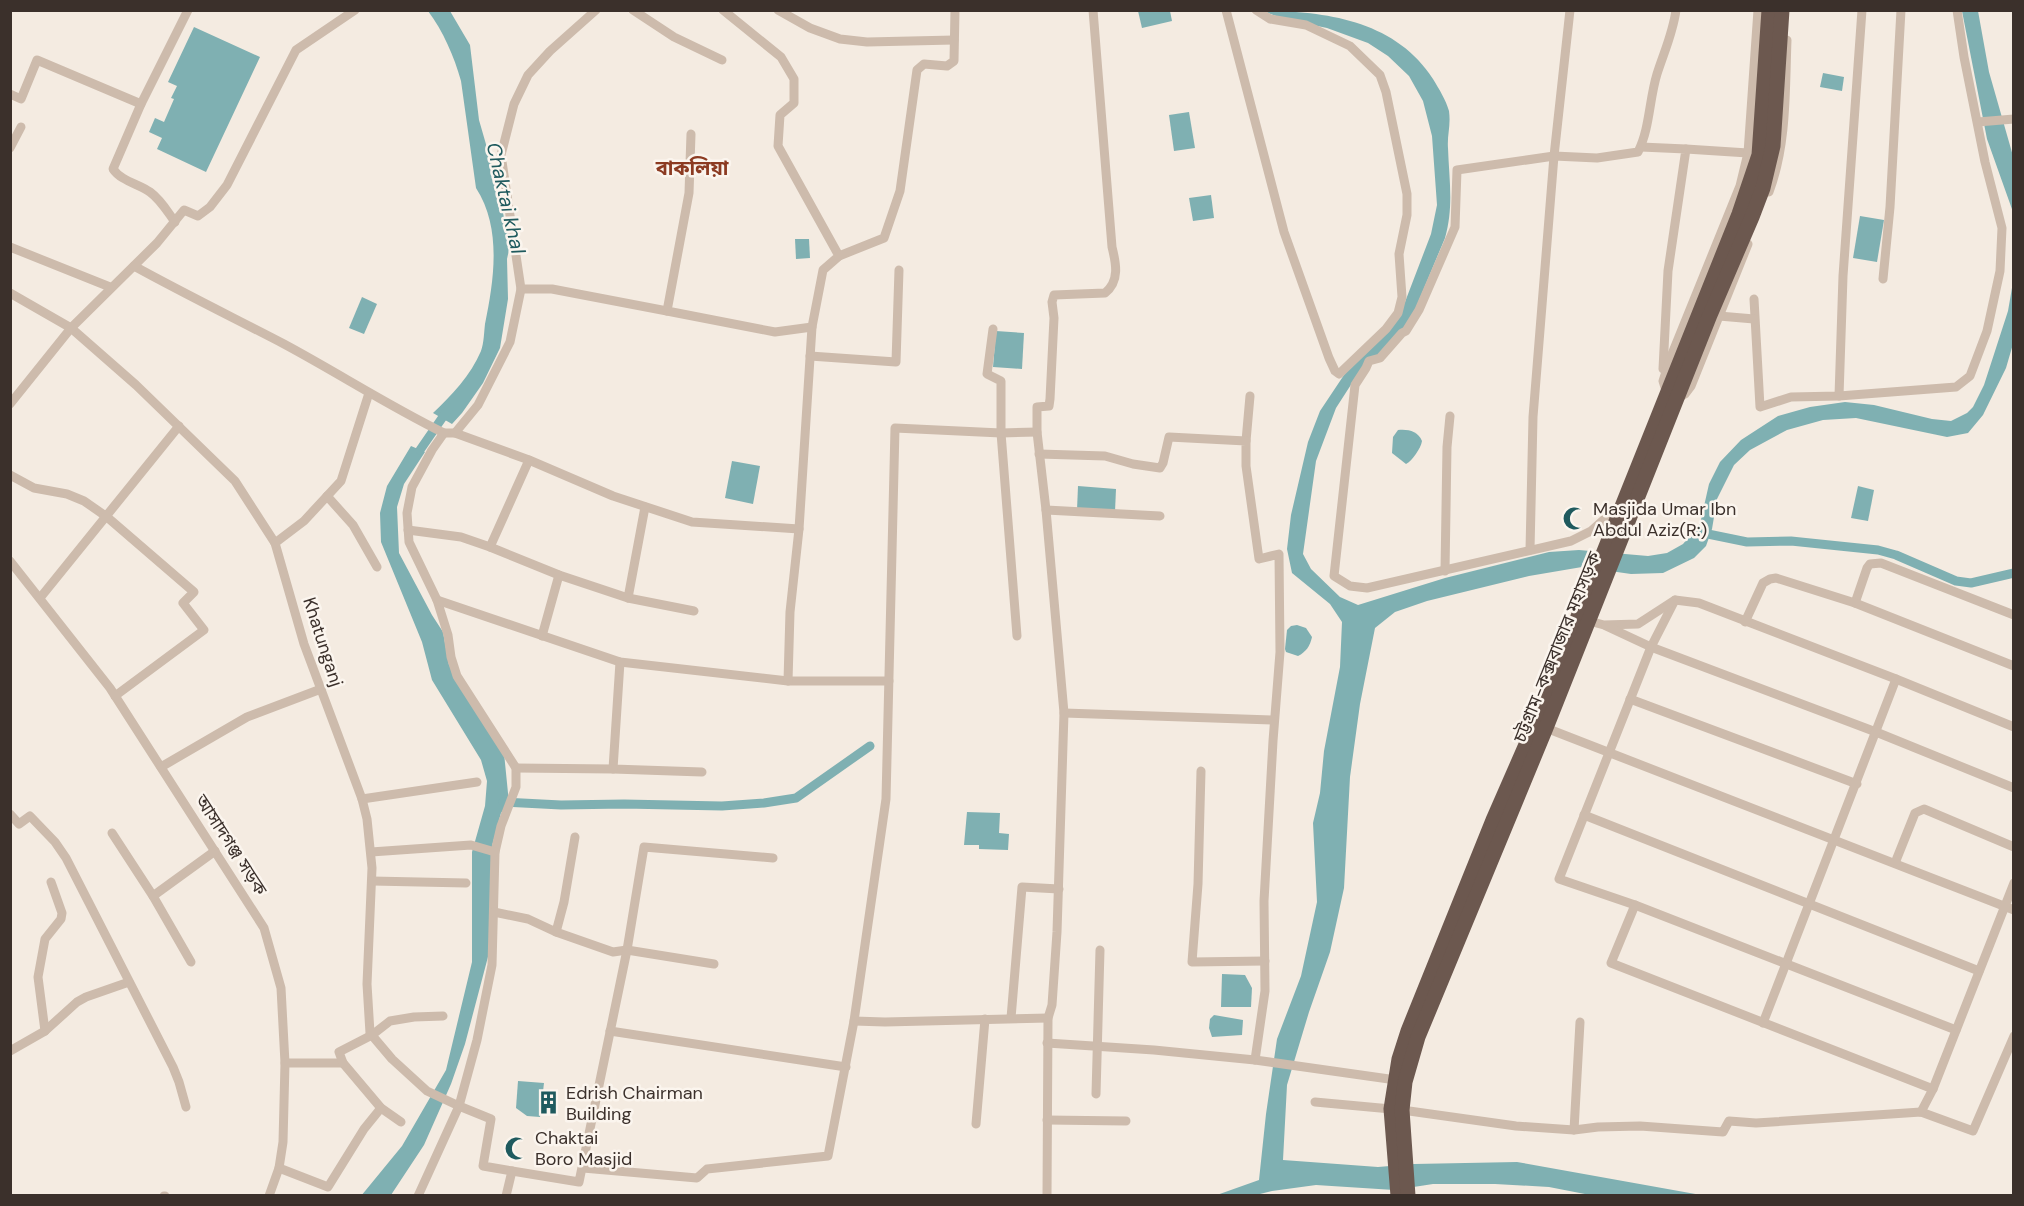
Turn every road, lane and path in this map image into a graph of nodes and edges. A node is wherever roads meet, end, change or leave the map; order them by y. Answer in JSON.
{"nodes":[{"id":1,"x":188,"y":10,"type":"edge"},
{"id":2,"x":355,"y":10,"type":"edge"},
{"id":3,"x":596,"y":10,"type":"edge"},
{"id":4,"x":633,"y":10,"type":"edge"},
{"id":5,"x":723,"y":10,"type":"edge"},
{"id":6,"x":778,"y":10,"type":"edge"},
{"id":7,"x":955,"y":10,"type":"edge"},
{"id":8,"x":1093,"y":10,"type":"edge"},
{"id":9,"x":1226,"y":10,"type":"edge"},
{"id":10,"x":1256,"y":10,"type":"edge"},
{"id":11,"x":1570,"y":10,"type":"edge"},
{"id":12,"x":1676,"y":10,"type":"edge"},
{"id":13,"x":1758,"y":10,"type":"edge"},
{"id":14,"x":1769,"y":10,"type":"edge"},
{"id":15,"x":1782,"y":10,"type":"edge"},
{"id":16,"x":1789,"y":10,"type":"edge"},
{"id":17,"x":1862,"y":10,"type":"edge"},
{"id":18,"x":1901,"y":10,"type":"edge"},
{"id":19,"x":1957,"y":10,"type":"edge"},
{"id":20,"x":954,"y":40,"type":"junction"},
{"id":21,"x":722,"y":60,"type":"dead end"},
{"id":22,"x":10,"y":94,"type":"edge"},
{"id":23,"x":141,"y":104,"type":"junction"},
{"id":24,"x":2010,"y":119,"type":"edge"},
{"id":25,"x":1980,"y":122,"type":"junction"},
{"id":26,"x":21,"y":127,"type":"dead end"},
{"id":27,"x":691,"y":134,"type":"dead end"},
{"id":28,"x":1641,"y":147,"type":"junction"},
{"id":29,"x":10,"y":148,"type":"edge"},
{"id":30,"x":1686,"y":149,"type":"junction"},
{"id":31,"x":1748,"y":153,"type":"junction"},
{"id":32,"x":1554,"y":156,"type":"junction"},
{"id":33,"x":175,"y":222,"type":"junction"},
{"id":34,"x":1730,"y":224,"type":"junction"},
{"id":35,"x":10,"y":247,"type":"edge"},
{"id":36,"x":840,"y":256,"type":"junction"},
{"id":37,"x":1738,"y":259,"type":"junction"},
{"id":38,"x":134,"y":266,"type":"junction"},
{"id":39,"x":899,"y":270,"type":"dead end"},
{"id":40,"x":1730,"y":279,"type":"junction"},
{"id":41,"x":1883,"y":279,"type":"dead end"},
{"id":42,"x":110,"y":287,"type":"junction"},
{"id":43,"x":521,"y":289,"type":"junction"},
{"id":44,"x":10,"y":293,"type":"edge"},
{"id":45,"x":1754,"y":299,"type":"dead end"},
{"id":46,"x":666,"y":311,"type":"junction"},
{"id":47,"x":1719,"y":316,"type":"junction"},
{"id":48,"x":1754,"y":319,"type":"junction"},
{"id":49,"x":812,"y":327,"type":"junction"},
{"id":50,"x":71,"y":328,"type":"junction"},
{"id":51,"x":993,"y":329,"type":"dead end"},
{"id":52,"x":810,"y":356,"type":"junction"},
{"id":53,"x":1669,"y":391,"type":"junction"},
{"id":54,"x":369,"y":393,"type":"junction"},
{"id":55,"x":1250,"y":396,"type":"dead end"},
{"id":56,"x":1839,"y":396,"type":"junction"},
{"id":57,"x":10,"y":405,"type":"edge"},
{"id":58,"x":1450,"y":416,"type":"dead end"},
{"id":59,"x":179,"y":426,"type":"junction"},
{"id":60,"x":442,"y":431,"type":"junction"},
{"id":61,"x":1037,"y":432,"type":"junction"},
{"id":62,"x":455,"y":433,"type":"junction"},
{"id":63,"x":1002,"y":433,"type":"junction"},
{"id":64,"x":1246,"y":441,"type":"junction"},
{"id":65,"x":1039,"y":454,"type":"junction"},
{"id":66,"x":529,"y":460,"type":"junction"},
{"id":67,"x":10,"y":475,"type":"edge"},
{"id":68,"x":327,"y":496,"type":"junction"},
{"id":69,"x":1626,"y":498,"type":"junction"},
{"id":70,"x":645,"y":507,"type":"junction"},
{"id":71,"x":1046,"y":510,"type":"junction"},
{"id":72,"x":1160,"y":516,"type":"dead end"},
{"id":73,"x":107,"y":517,"type":"junction"},
{"id":74,"x":1622,"y":523,"type":"junction"},
{"id":75,"x":799,"y":529,"type":"junction"},
{"id":76,"x":408,"y":530,"type":"junction"},
{"id":77,"x":275,"y":543,"type":"junction"},
{"id":78,"x":490,"y":547,"type":"junction"},
{"id":79,"x":1530,"y":550,"type":"junction"},
{"id":80,"x":10,"y":561,"type":"edge"},
{"id":81,"x":377,"y":567,"type":"dead end"},
{"id":82,"x":1445,"y":571,"type":"junction"},
{"id":83,"x":559,"y":575,"type":"junction"},
{"id":84,"x":1592,"y":596,"type":"junction"},
{"id":85,"x":40,"y":598,"type":"junction"},
{"id":86,"x":628,"y":598,"type":"junction"},
{"id":87,"x":437,"y":600,"type":"junction"},
{"id":88,"x":1675,"y":600,"type":"junction"},
{"id":89,"x":1856,"y":603,"type":"junction"},
{"id":90,"x":694,"y":611,"type":"dead end"},
{"id":91,"x":2013,"y":615,"type":"edge"},
{"id":92,"x":1588,"y":621,"type":"junction"},
{"id":93,"x":1745,"y":622,"type":"junction"},
{"id":94,"x":1604,"y":625,"type":"junction"},
{"id":95,"x":542,"y":636,"type":"junction"},
{"id":96,"x":1017,"y":636,"type":"dead end"},
{"id":97,"x":1651,"y":647,"type":"junction"},
{"id":98,"x":620,"y":662,"type":"junction"},
{"id":99,"x":2013,"y":666,"type":"edge"},
{"id":100,"x":1896,"y":679,"type":"junction"},
{"id":101,"x":788,"y":681,"type":"junction"},
{"id":102,"x":889,"y":681,"type":"junction"},
{"id":103,"x":321,"y":689,"type":"junction"},
{"id":104,"x":115,"y":696,"type":"junction"},
{"id":105,"x":1630,"y":699,"type":"junction"},
{"id":106,"x":1064,"y":713,"type":"junction"},
{"id":107,"x":1274,"y":720,"type":"junction"},
{"id":108,"x":2013,"y":727,"type":"edge"},
{"id":109,"x":1546,"y":728,"type":"junction"},
{"id":110,"x":1876,"y":732,"type":"junction"},
{"id":111,"x":1609,"y":753,"type":"junction"},
{"id":112,"x":161,"y":767,"type":"junction"},
{"id":113,"x":516,"y":768,"type":"junction"},
{"id":114,"x":613,"y":769,"type":"junction"},
{"id":115,"x":1201,"y":771,"type":"dead end"},
{"id":116,"x":702,"y":772,"type":"dead end"},
{"id":117,"x":477,"y":782,"type":"dead end"},
{"id":118,"x":1857,"y":784,"type":"junction"},
{"id":119,"x":2013,"y":788,"type":"edge"},
{"id":120,"x":362,"y":799,"type":"junction"},
{"id":121,"x":10,"y":814,"type":"edge"},
{"id":122,"x":1584,"y":815,"type":"junction"},
{"id":123,"x":15,"y":827,"type":"edge"},
{"id":124,"x":112,"y":833,"type":"dead end"},
{"id":125,"x":575,"y":837,"type":"dead end"},
{"id":126,"x":1835,"y":840,"type":"junction"},
{"id":127,"x":2013,"y":846,"type":"edge"},
{"id":128,"x":215,"y":851,"type":"junction"},
{"id":129,"x":370,"y":852,"type":"junction"},
{"id":130,"x":495,"y":852,"type":"junction"},
{"id":131,"x":773,"y":858,"type":"dead end"},
{"id":132,"x":1895,"y":863,"type":"junction"},
{"id":133,"x":1480,"y":871,"type":"junction"},
{"id":134,"x":372,"y":881,"type":"junction"},
{"id":135,"x":51,"y":882,"type":"dead end"},
{"id":136,"x":466,"y":883,"type":"dead end"},
{"id":137,"x":2013,"y":883,"type":"edge"},
{"id":138,"x":1059,"y":890,"type":"junction"},
{"id":139,"x":153,"y":896,"type":"junction"},
{"id":140,"x":1810,"y":904,"type":"junction"},
{"id":141,"x":1635,"y":905,"type":"junction"},
{"id":142,"x":2009,"y":908,"type":"edge"},
{"id":143,"x":494,"y":912,"type":"junction"},
{"id":144,"x":556,"y":932,"type":"junction"},
{"id":145,"x":627,"y":950,"type":"junction"},
{"id":146,"x":1100,"y":950,"type":"dead end"},
{"id":147,"x":191,"y":962,"type":"dead end"},
{"id":148,"x":1265,"y":962,"type":"junction"},
{"id":149,"x":1786,"y":963,"type":"junction"},
{"id":150,"x":714,"y":964,"type":"dead end"},
{"id":151,"x":1979,"y":971,"type":"junction"},
{"id":152,"x":129,"y":982,"type":"junction"},
{"id":153,"x":443,"y":1016,"type":"dead end"},
{"id":154,"x":1011,"y":1018,"type":"junction"},
{"id":155,"x":1048,"y":1018,"type":"junction"},
{"id":156,"x":985,"y":1019,"type":"junction"},
{"id":157,"x":855,"y":1020,"type":"junction"},
{"id":158,"x":1580,"y":1022,"type":"dead end"},
{"id":159,"x":1763,"y":1023,"type":"junction"},
{"id":160,"x":1956,"y":1030,"type":"junction"},
{"id":161,"x":45,"y":1031,"type":"junction"},
{"id":162,"x":610,"y":1031,"type":"junction"},
{"id":163,"x":372,"y":1035,"type":"junction"},
{"id":164,"x":2013,"y":1036,"type":"edge"},
{"id":165,"x":1047,"y":1043,"type":"junction"},
{"id":166,"x":1097,"y":1047,"type":"junction"},
{"id":167,"x":10,"y":1051,"type":"edge"},
{"id":168,"x":1255,"y":1060,"type":"junction"},
{"id":169,"x":285,"y":1063,"type":"junction"},
{"id":170,"x":343,"y":1063,"type":"junction"},
{"id":171,"x":846,"y":1067,"type":"junction"},
{"id":172,"x":1396,"y":1080,"type":"junction"},
{"id":173,"x":1933,"y":1089,"type":"junction"},
{"id":174,"x":1096,"y":1094,"type":"dead end"},
{"id":175,"x":1315,"y":1102,"type":"dead end"},
{"id":176,"x":456,"y":1104,"type":"junction"},
{"id":177,"x":186,"y":1107,"type":"dead end"},
{"id":178,"x":381,"y":1108,"type":"junction"},
{"id":179,"x":1396,"y":1110,"type":"junction"},
{"id":180,"x":1921,"y":1112,"type":"junction"},
{"id":181,"x":1047,"y":1120,"type":"junction"},
{"id":182,"x":1126,"y":1121,"type":"dead end"},
{"id":183,"x":401,"y":1122,"type":"dead end"},
{"id":184,"x":976,"y":1124,"type":"dead end"},
{"id":185,"x":1574,"y":1130,"type":"junction"},
{"id":186,"x":1399,"y":1141,"type":"junction"},
{"id":187,"x":279,"y":1168,"type":"junction"},
{"id":188,"x":583,"y":1168,"type":"junction"},
{"id":189,"x":512,"y":1171,"type":"junction"},
{"id":190,"x":269,"y":1196,"type":"edge"},
{"id":191,"x":418,"y":1196,"type":"edge"},
{"id":192,"x":506,"y":1196,"type":"edge"},
{"id":193,"x":1047,"y":1196,"type":"edge"},
{"id":194,"x":1398,"y":1196,"type":"edge"},
{"id":195,"x":1408,"y":1196,"type":"edge"}],
"edges":[{"from":1,"to":23,"type":"street"},
{"from":2,"to":33,"type":"street"},
{"from":3,"to":43,"type":"street"},
{"from":4,"to":21,"type":"street"},
{"from":5,"to":36,"type":"street"},
{"from":6,"to":20,"type":"street"},
{"from":7,"to":20,"type":"street"},
{"from":8,"to":61,"type":"street"},
{"from":9,"to":10,"type":"street"},
{"from":11,"to":32,"type":"street"},
{"from":12,"to":28,"type":"street"},
{"from":13,"to":31,"type":"street"},
{"from":14,"to":34,"type":"highway","name":"চট্টগ্রাম-কক্সবাজার মহাসড়ক"},
{"from":15,"to":37,"type":"highway","name":"চট্টগ্রাম-কক্সবাজার মহাসড়ক"},
{"from":16,"to":37,"type":"street"},
{"from":17,"to":56,"type":"street"},
{"from":18,"to":41,"type":"street"},
{"from":19,"to":25,"type":"street"},
{"from":20,"to":36,"type":"street"},
{"from":22,"to":23,"type":"street"},
{"from":23,"to":33,"type":"street"},
{"from":24,"to":25,"type":"street"},
{"from":25,"to":56,"type":"street"},
{"from":26,"to":29,"type":"street"},
{"from":27,"to":46,"type":"street"},
{"from":28,"to":30,"type":"street"},
{"from":28,"to":32,"type":"street"},
{"from":30,"to":31,"type":"street"},
{"from":30,"to":53,"type":"street"},
{"from":31,"to":34,"type":"street"},
{"from":32,"to":79,"type":"street"},
{"from":32,"to":82,"type":"street"},
{"from":33,"to":38,"type":"street"},
{"from":34,"to":53,"type":"highway","name":"চট্টগ্রাম-কক্সবাজার মহাসড়ক"},
{"from":35,"to":42,"type":"street"},
{"from":36,"to":49,"type":"street"},
{"from":37,"to":40,"type":"highway","name":"চট্টগ্রাম-কক্সবাজার মহাসড়ক"},
{"from":38,"to":42,"type":"street"},
{"from":38,"to":54,"type":"street"},
{"from":39,"to":52,"type":"street"},
{"from":40,"to":47,"type":"street"},
{"from":40,"to":53,"type":"highway","name":"চট্টগ্রাম-কক্সবাজার মহাসড়ক"},
{"from":42,"to":50,"type":"street"},
{"from":43,"to":46,"type":"street"},
{"from":43,"to":62,"type":"street"},
{"from":44,"to":50,"type":"street","name":"Khatunganj"},
{"from":45,"to":48,"type":"street"},
{"from":46,"to":49,"type":"street"},
{"from":47,"to":48,"type":"street"},
{"from":47,"to":53,"type":"street"},
{"from":48,"to":56,"type":"street"},
{"from":49,"to":52,"type":"street"},
{"from":50,"to":57,"type":"street"},
{"from":50,"to":59,"type":"street","name":"Khatunganj"},
{"from":51,"to":63,"type":"street"},
{"from":52,"to":75,"type":"street"},
{"from":53,"to":69,"type":"highway","name":"চট্টগ্রাম-কক্সবাজার মহাসড়ক"},
{"from":53,"to":74,"type":"highway","name":"চট্টগ্রাম-কক্সবাজার মহাসড়ক"},
{"from":54,"to":60,"type":"street"},
{"from":54,"to":68,"type":"street"},
{"from":55,"to":64,"type":"street"},
{"from":58,"to":82,"type":"street"},
{"from":59,"to":73,"type":"street"},
{"from":59,"to":77,"type":"street","name":"Khatunganj"},
{"from":60,"to":62,"type":"street"},
{"from":60,"to":76,"type":"street"},
{"from":61,"to":63,"type":"street"},
{"from":61,"to":65,"type":"street"},
{"from":62,"to":66,"type":"street"},
{"from":63,"to":96,"type":"street"},
{"from":63,"to":102,"type":"street"},
{"from":64,"to":65,"type":"street"},
{"from":64,"to":107,"type":"street"},
{"from":65,"to":71,"type":"street"},
{"from":66,"to":70,"type":"street"},
{"from":66,"to":78,"type":"street"},
{"from":67,"to":73,"type":"street"},
{"from":68,"to":77,"type":"street"},
{"from":68,"to":81,"type":"street"},
{"from":69,"to":74,"type":"highway","name":"চট্টগ্রাম-কক্সবাজার মহাসড়ক"},
{"from":69,"to":79,"type":"street"},
{"from":70,"to":75,"type":"street"},
{"from":70,"to":86,"type":"street"},
{"from":71,"to":72,"type":"street"},
{"from":71,"to":106,"type":"street"},
{"from":73,"to":85,"type":"street"},
{"from":73,"to":104,"type":"street"},
{"from":74,"to":84,"type":"highway","name":"চট্টগ্রাম-কক্সবাজার মহাসড়ক"},
{"from":75,"to":101,"type":"street"},
{"from":76,"to":78,"type":"street"},
{"from":76,"to":87,"type":"street"},
{"from":77,"to":103,"type":"street","name":"Khatunganj"},
{"from":78,"to":83,"type":"street"},
{"from":79,"to":82,"type":"street"},
{"from":80,"to":85,"type":"street","name":"আসাদগঞ্জ সড়ক"},
{"from":83,"to":86,"type":"street"},
{"from":83,"to":95,"type":"street"},
{"from":84,"to":92,"type":"highway","name":"চট্টগ্রাম-কক্সবাজার মহাসড়ক"},
{"from":84,"to":133,"type":"highway","name":"চট্টগ্রাম-কক্সবাজার মহাসড়ক"},
{"from":85,"to":104,"type":"street","name":"আসাদগঞ্জ সড়ক"},
{"from":86,"to":90,"type":"street"},
{"from":87,"to":95,"type":"street"},
{"from":87,"to":113,"type":"street"},
{"from":88,"to":93,"type":"street"},
{"from":88,"to":94,"type":"street"},
{"from":88,"to":97,"type":"street"},
{"from":89,"to":91,"type":"street"},
{"from":89,"to":93,"type":"street"},
{"from":89,"to":99,"type":"street"},
{"from":92,"to":94,"type":"street"},
{"from":92,"to":109,"type":"highway","name":"চট্টগ্রাম-কক্সবাজার মহাসড়ক"},
{"from":93,"to":100,"type":"street"},
{"from":94,"to":97,"type":"street"},
{"from":95,"to":98,"type":"street"},
{"from":97,"to":105,"type":"street"},
{"from":97,"to":110,"type":"street"},
{"from":98,"to":101,"type":"street"},
{"from":98,"to":114,"type":"street"},
{"from":100,"to":108,"type":"street"},
{"from":100,"to":110,"type":"street"},
{"from":101,"to":102,"type":"street"},
{"from":102,"to":157,"type":"street"},
{"from":103,"to":112,"type":"street"},
{"from":103,"to":120,"type":"street","name":"Khatunganj"},
{"from":104,"to":112,"type":"street","name":"আসাদগঞ্জ সড়ক"},
{"from":105,"to":111,"type":"street"},
{"from":105,"to":118,"type":"street"},
{"from":106,"to":107,"type":"street"},
{"from":106,"to":138,"type":"street"},
{"from":107,"to":148,"type":"street"},
{"from":109,"to":111,"type":"street"},
{"from":109,"to":133,"type":"highway","name":"চট্টগ্রাম-কক্সবাজার মহাসড়ক"},
{"from":110,"to":118,"type":"street"},
{"from":110,"to":119,"type":"street"},
{"from":111,"to":122,"type":"street"},
{"from":111,"to":126,"type":"street"},
{"from":112,"to":128,"type":"street","name":"আসাদগঞ্জ সড়ক"},
{"from":113,"to":114,"type":"street"},
{"from":113,"to":130,"type":"street"},
{"from":114,"to":116,"type":"street"},
{"from":115,"to":148,"type":"street"},
{"from":117,"to":120,"type":"street"},
{"from":118,"to":126,"type":"street"},
{"from":120,"to":129,"type":"street","name":"Khatunganj"},
{"from":121,"to":123,"type":"street"},
{"from":122,"to":140,"type":"street"},
{"from":122,"to":141,"type":"street"},
{"from":123,"to":152,"type":"street"},
{"from":124,"to":139,"type":"street"},
{"from":125,"to":144,"type":"street"},
{"from":126,"to":132,"type":"street"},
{"from":126,"to":140,"type":"street"},
{"from":127,"to":132,"type":"street"},
{"from":128,"to":139,"type":"street"},
{"from":128,"to":169,"type":"street","name":"আসাদগঞ্জ সড়ক"},
{"from":129,"to":130,"type":"street"},
{"from":129,"to":134,"type":"street","name":"Khatunganj"},
{"from":130,"to":143,"type":"street"},
{"from":131,"to":145,"type":"street"},
{"from":132,"to":142,"type":"street"},
{"from":133,"to":172,"type":"highway","name":"চট্টগ্রাম-কক্সবাজার মহাসড়ক"},
{"from":133,"to":179,"type":"highway","name":"চট্টগ্রাম-কক্সবাজার মহাসড়ক"},
{"from":134,"to":136,"type":"street"},
{"from":134,"to":163,"type":"street","name":"Khatunganj"},
{"from":135,"to":161,"type":"street"},
{"from":137,"to":142,"type":"street"},
{"from":138,"to":154,"type":"street"},
{"from":138,"to":155,"type":"street"},
{"from":139,"to":147,"type":"street"},
{"from":140,"to":149,"type":"street"},
{"from":140,"to":151,"type":"street"},
{"from":141,"to":149,"type":"street"},
{"from":141,"to":159,"type":"street"},
{"from":142,"to":151,"type":"street"},
{"from":143,"to":144,"type":"street"},
{"from":143,"to":176,"type":"street"},
{"from":144,"to":145,"type":"street"},
{"from":145,"to":150,"type":"street"},
{"from":145,"to":162,"type":"street"},
{"from":146,"to":166,"type":"street"},
{"from":148,"to":168,"type":"street"},
{"from":149,"to":159,"type":"street"},
{"from":149,"to":160,"type":"street"},
{"from":151,"to":160,"type":"street"},
{"from":152,"to":161,"type":"street"},
{"from":152,"to":177,"type":"street"},
{"from":153,"to":163,"type":"street"},
{"from":154,"to":155,"type":"street"},
{"from":154,"to":156,"type":"street"},
{"from":155,"to":165,"type":"street"},
{"from":156,"to":157,"type":"street"},
{"from":156,"to":184,"type":"street"},
{"from":157,"to":171,"type":"street"},
{"from":158,"to":185,"type":"street"},
{"from":159,"to":173,"type":"street"},
{"from":160,"to":173,"type":"street"},
{"from":161,"to":167,"type":"street"},
{"from":162,"to":171,"type":"street"},
{"from":162,"to":188,"type":"street"},
{"from":163,"to":170,"type":"street"},
{"from":163,"to":176,"type":"street"},
{"from":164,"to":180,"type":"street"},
{"from":165,"to":166,"type":"street"},
{"from":165,"to":181,"type":"street"},
{"from":166,"to":168,"type":"street"},
{"from":166,"to":174,"type":"street"},
{"from":168,"to":172,"type":"street"},
{"from":169,"to":170,"type":"street"},
{"from":169,"to":187,"type":"street","name":"আসাদগঞ্জ সড়ক"},
{"from":170,"to":178,"type":"street"},
{"from":171,"to":188,"type":"street"},
{"from":172,"to":179,"type":"highway","name":"চট্টগ্রাম-কক্সবাজার মহাসড়ক"},
{"from":173,"to":180,"type":"street"},
{"from":175,"to":179,"type":"street"},
{"from":176,"to":189,"type":"street"},
{"from":176,"to":191,"type":"street"},
{"from":178,"to":183,"type":"street"},
{"from":178,"to":187,"type":"street"},
{"from":179,"to":185,"type":"street"},
{"from":179,"to":186,"type":"highway","name":"চট্টগ্রাম-কক্সবাজার মহাসড়ক"},
{"from":180,"to":185,"type":"street"},
{"from":181,"to":182,"type":"street"},
{"from":181,"to":193,"type":"street"},
{"from":186,"to":194,"type":"highway","name":"চট্টগ্রাম-কক্সবাজার মহাসড়ক"},
{"from":186,"to":195,"type":"highway","name":"চট্টগ্রাম-কক্সবাজার মহাসড়ক"},
{"from":187,"to":190,"type":"street","name":"আসাদগঞ্জ সড়ক"},
{"from":188,"to":189,"type":"street"},
{"from":189,"to":192,"type":"street"}]}
